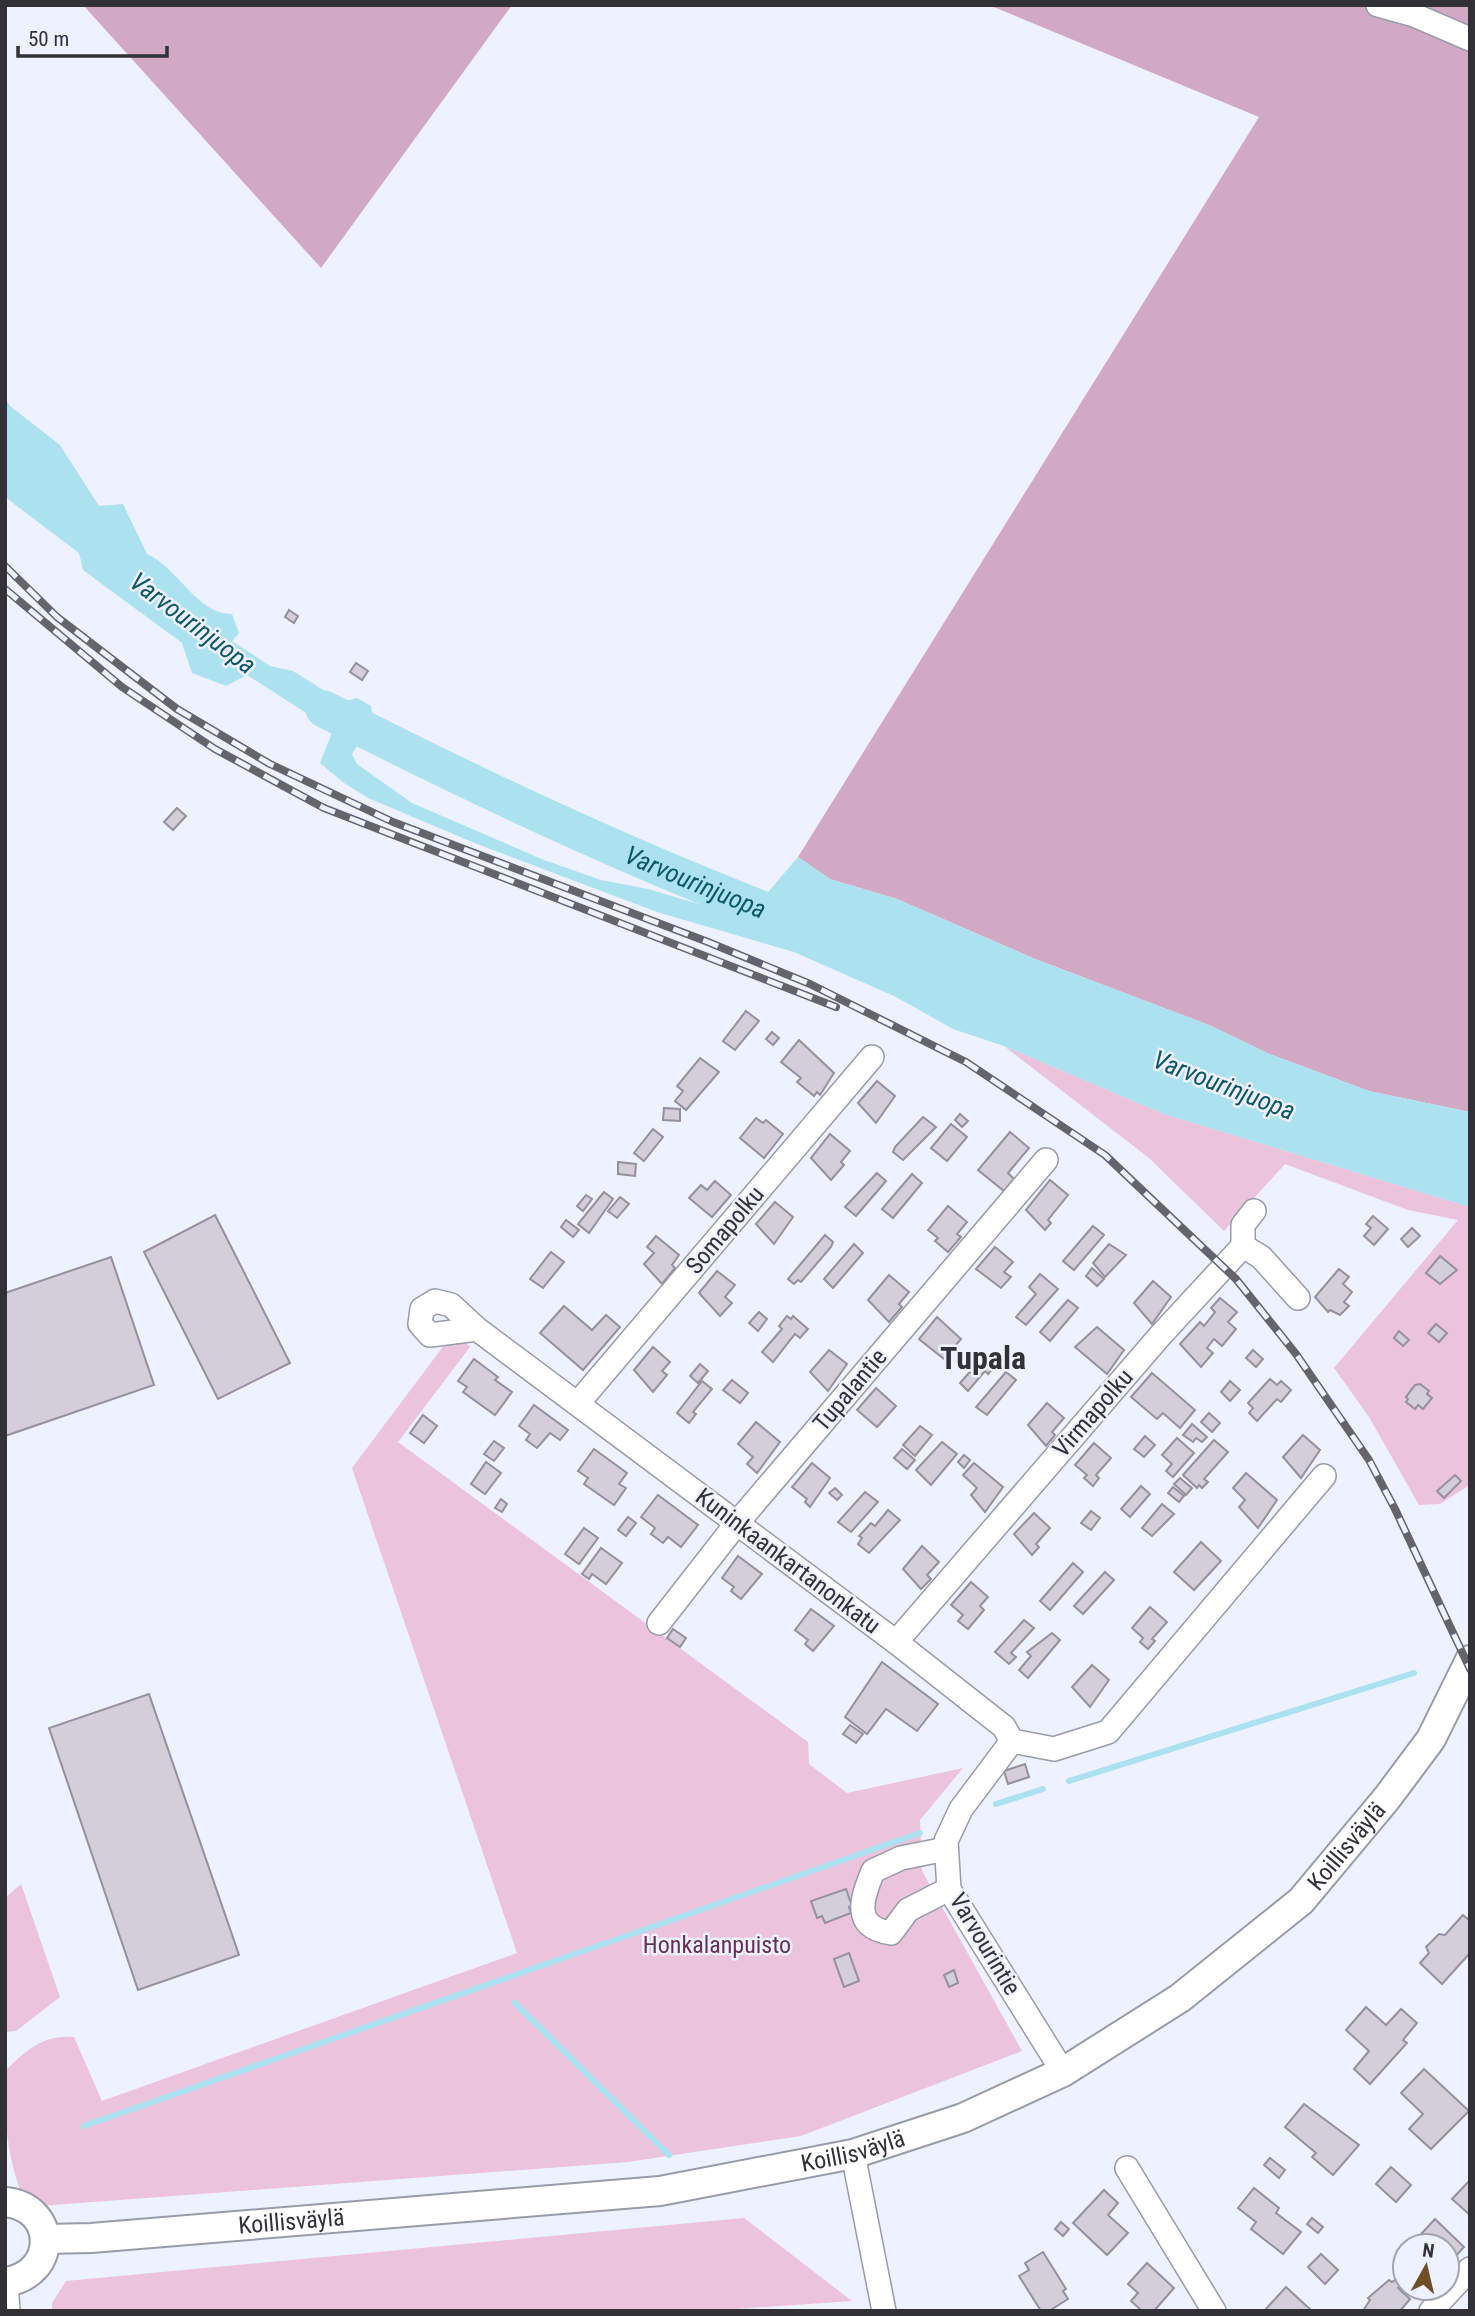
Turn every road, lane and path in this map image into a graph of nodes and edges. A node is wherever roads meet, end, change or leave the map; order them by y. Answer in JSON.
{"nodes":[{"id":1,"x":1378,"y":5,"type":"edge"},
{"id":2,"x":1470,"y":39,"type":"edge"},
{"id":3,"x":872,"y":1058,"type":"dead end"},
{"id":4,"x":1046,"y":1160,"type":"dead end"},
{"id":5,"x":1254,"y":1211,"type":"dead end"},
{"id":6,"x":1242,"y":1246,"type":"junction"},
{"id":7,"x":1298,"y":1298,"type":"dead end"},
{"id":8,"x":477,"y":1329,"type":"dead end"},
{"id":9,"x":578,"y":1403,"type":"junction"},
{"id":10,"x":1324,"y":1476,"type":"dead end"},
{"id":11,"x":737,"y":1523,"type":"junction"},
{"id":12,"x":659,"y":1623,"type":"dead end"},
{"id":13,"x":896,"y":1642,"type":"junction"},
{"id":14,"x":1470,"y":1660,"type":"edge"},
{"id":15,"x":1012,"y":1741,"type":"junction"},
{"id":16,"x":946,"y":1849,"type":"junction"},
{"id":17,"x":950,"y":1889,"type":"junction"},
{"id":18,"x":1063,"y":2072,"type":"junction"},
{"id":19,"x":853,"y":2154,"type":"junction"},
{"id":20,"x":1127,"y":2168,"type":"dead end"},
{"id":21,"x":6,"y":2198,"type":"edge"},
{"id":22,"x":45,"y":2239,"type":"junction"},
{"id":23,"x":1470,"y":2269,"type":"edge"},
{"id":24,"x":6,"y":2282,"type":"edge"},
{"id":25,"x":8,"y":2311,"type":"edge"},
{"id":26,"x":884,"y":2311,"type":"edge"},
{"id":27,"x":1214,"y":2311,"type":"edge"},
{"id":28,"x":1431,"y":2311,"type":"edge"}],
"edges":[{"from":1,"to":2,"type":"street"},
{"from":3,"to":9,"type":"street","name":"Somapolku"},
{"from":4,"to":11,"type":"street","name":"Tupalantie"},
{"from":5,"to":6,"type":"street"},
{"from":6,"to":7,"type":"street"},
{"from":6,"to":13,"type":"street","name":"Virmapolku"},
{"from":8,"to":9,"type":"street","name":"Kuninkaankartanonkatu"},
{"from":9,"to":11,"type":"street","name":"Kuninkaankartanonkatu"},
{"from":10,"to":15,"type":"street"},
{"from":11,"to":12,"type":"street","name":"Tupalantie"},
{"from":11,"to":13,"type":"street","name":"Kuninkaankartanonkatu"},
{"from":13,"to":15,"type":"street","name":"Kuninkaankartanonkatu"},
{"from":14,"to":18,"type":"main road","name":"Koillisväylä"},
{"from":15,"to":16,"type":"street","name":"Varvourintie"},
{"from":16,"to":17,"type":"street","name":"Varvourintie"},
{"from":16,"to":17,"type":"street"},
{"from":17,"to":18,"type":"street","name":"Varvourintie"},
{"from":18,"to":19,"type":"main road","name":"Koillisväylä"},
{"from":19,"to":22,"type":"main road","name":"Koillisväylä"},
{"from":19,"to":26,"type":"street"},
{"from":20,"to":27,"type":"street"},
{"from":21,"to":22,"type":"main road"},
{"from":22,"to":24,"type":"main road"},
{"from":23,"to":28,"type":"street"},
{"from":24,"to":25,"type":"street"}]}
